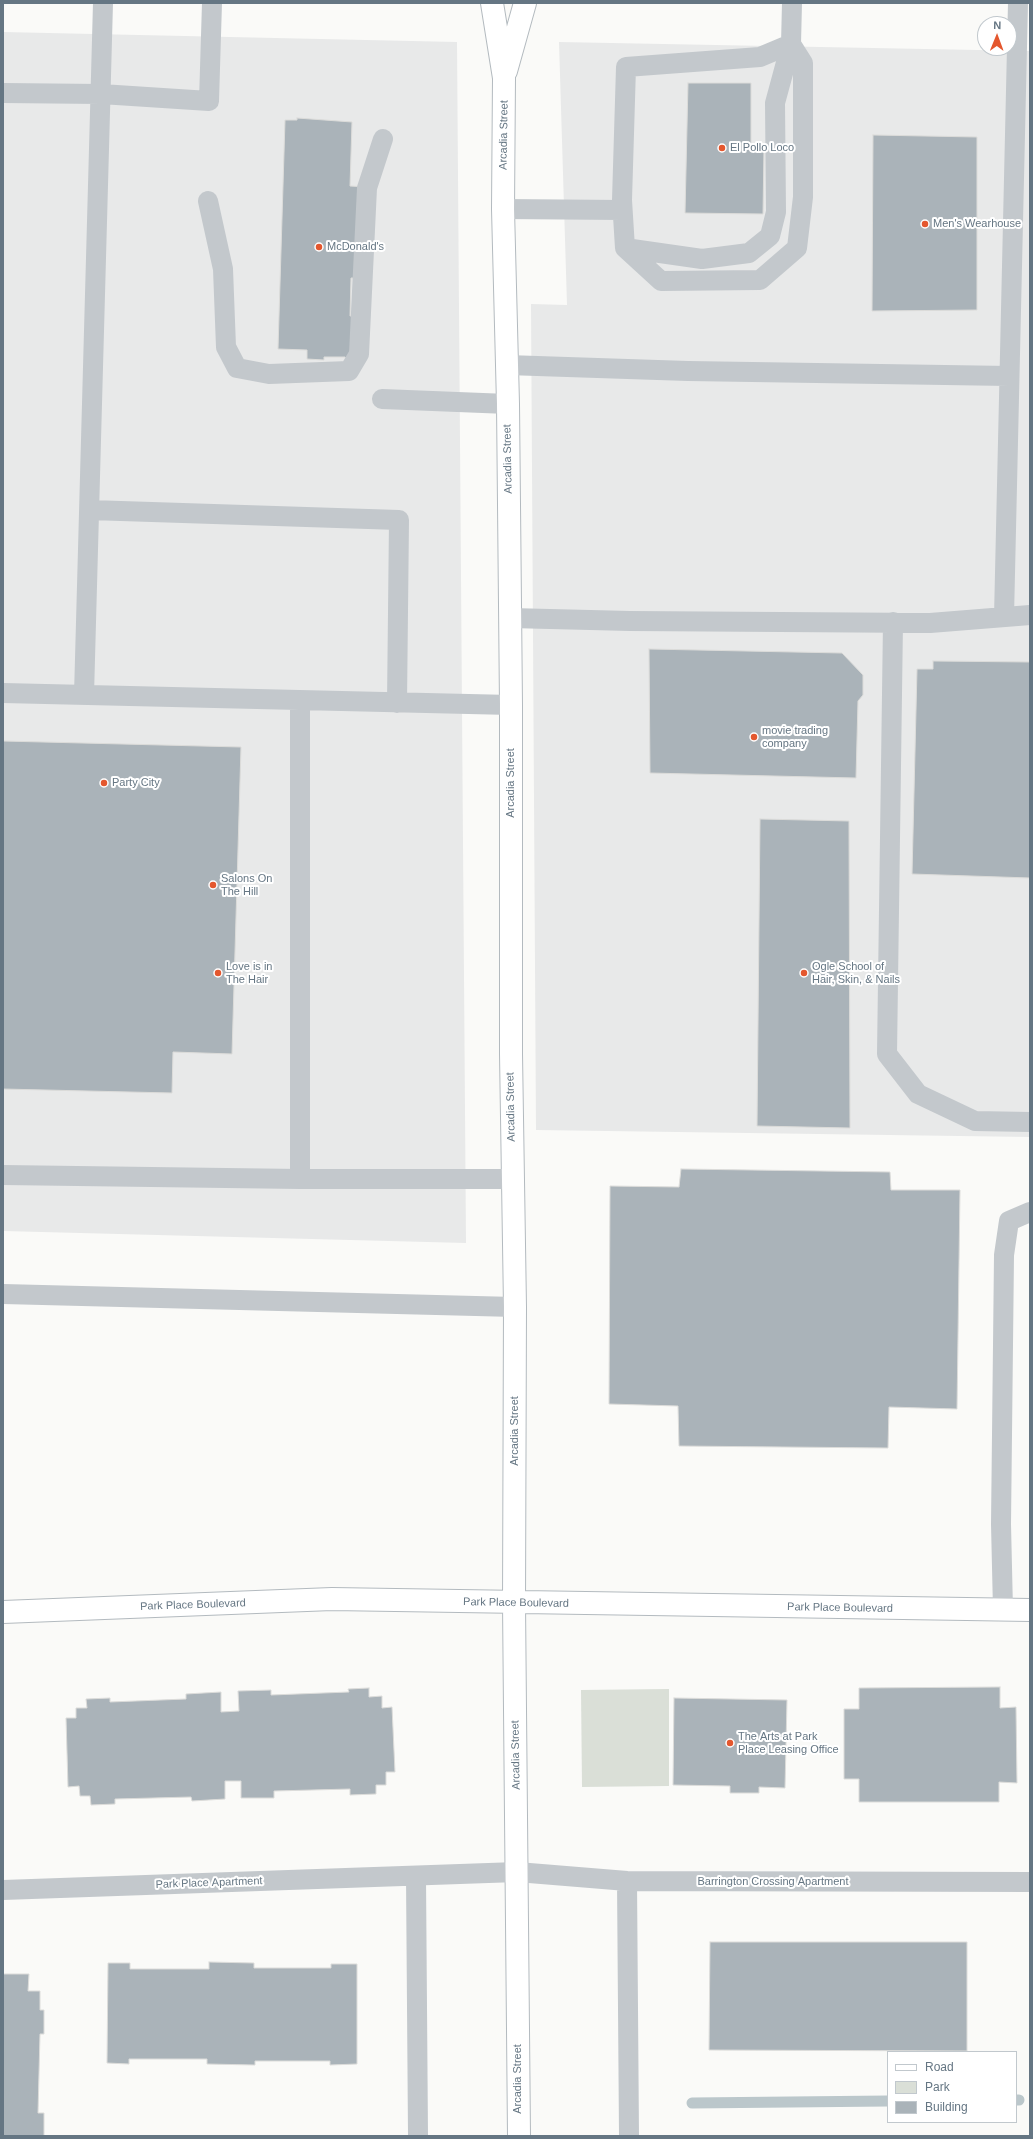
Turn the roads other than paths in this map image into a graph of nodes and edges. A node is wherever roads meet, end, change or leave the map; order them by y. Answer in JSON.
{"nodes":[{"id":1,"x":103,"y":3,"type":"edge"},
{"id":2,"x":212,"y":3,"type":"edge"},
{"id":3,"x":492,"y":3,"type":"edge"},
{"id":4,"x":525,"y":3,"type":"edge"},
{"id":5,"x":792,"y":3,"type":"edge"},
{"id":6,"x":1018,"y":3,"type":"edge"},
{"id":7,"x":791,"y":44,"type":"junction"},
{"id":8,"x":504,"y":78,"type":"junction"},
{"id":9,"x":3,"y":93,"type":"edge"},
{"id":10,"x":101,"y":94,"type":"junction"},
{"id":11,"x":1023,"y":122,"type":"edge"},
{"id":12,"x":383,"y":139,"type":"dead end"},
{"id":13,"x":208,"y":201,"type":"dead end"},
{"id":14,"x":503,"y":209,"type":"junction"},
{"id":15,"x":622,"y":210,"type":"junction"},
{"id":16,"x":625,"y":248,"type":"junction"},
{"id":17,"x":507,"y":365,"type":"junction"},
{"id":18,"x":1009,"y":376,"type":"junction"},
{"id":19,"x":382,"y":399,"type":"dead end"},
{"id":20,"x":508,"y":404,"type":"junction"},
{"id":21,"x":90,"y":510,"type":"junction"},
{"id":22,"x":1030,"y":615,"type":"edge"},
{"id":23,"x":1004,"y":617,"type":"junction"},
{"id":24,"x":510,"y":618,"type":"junction"},
{"id":25,"x":893,"y":622,"type":"junction"},
{"id":26,"x":3,"y":693,"type":"edge"},
{"id":27,"x":84,"y":695,"type":"junction"},
{"id":28,"x":300,"y":700,"type":"junction"},
{"id":29,"x":397,"y":703,"type":"junction"},
{"id":30,"x":511,"y":705,"type":"junction"},
{"id":31,"x":1030,"y":1122,"type":"edge"},
{"id":32,"x":3,"y":1175,"type":"edge"},
{"id":33,"x":512,"y":1179,"type":"junction"},
{"id":34,"x":300,"y":1180,"type":"junction"},
{"id":35,"x":1030,"y":1212,"type":"edge"},
{"id":36,"x":3,"y":1294,"type":"edge"},
{"id":37,"x":515,"y":1307,"type":"junction"},
{"id":38,"x":514,"y":1603,"type":"junction"},
{"id":39,"x":1003,"y":1610,"type":"junction"},
{"id":40,"x":1030,"y":1610,"type":"edge"},
{"id":41,"x":3,"y":1612,"type":"edge"},
{"id":42,"x":517,"y":1872,"type":"junction"},
{"id":43,"x":416,"y":1876,"type":"junction"},
{"id":44,"x":627,"y":1881,"type":"junction"},
{"id":45,"x":1030,"y":1882,"type":"edge"},
{"id":46,"x":3,"y":1890,"type":"edge"},
{"id":47,"x":418,"y":2136,"type":"edge"},
{"id":48,"x":519,"y":2136,"type":"edge"},
{"id":49,"x":629,"y":2136,"type":"edge"}],
"edges":[{"from":1,"to":10,"type":"lane"},
{"from":2,"to":10,"type":"lane"},
{"from":3,"to":8,"type":"street","name":"Arcadia Street"},
{"from":4,"to":8,"type":"street","name":"Arcadia Street"},
{"from":5,"to":7,"type":"lane"},
{"from":6,"to":11,"type":"lane"},
{"from":7,"to":15,"type":"lane"},
{"from":7,"to":16,"type":"lane"},
{"from":7,"to":16,"type":"lane"},
{"from":8,"to":14,"type":"street","name":"Arcadia Street"},
{"from":9,"to":10,"type":"lane"},
{"from":10,"to":21,"type":"lane"},
{"from":11,"to":18,"type":"lane"},
{"from":12,"to":13,"type":"lane"},
{"from":14,"to":15,"type":"lane"},
{"from":14,"to":17,"type":"street","name":"Arcadia Street"},
{"from":15,"to":16,"type":"lane"},
{"from":17,"to":18,"type":"lane"},
{"from":17,"to":20,"type":"street","name":"Arcadia Street"},
{"from":18,"to":23,"type":"lane"},
{"from":19,"to":20,"type":"lane"},
{"from":20,"to":24,"type":"street","name":"Arcadia Street"},
{"from":21,"to":27,"type":"lane"},
{"from":21,"to":29,"type":"lane"},
{"from":22,"to":23,"type":"lane"},
{"from":23,"to":25,"type":"lane"},
{"from":24,"to":25,"type":"lane"},
{"from":24,"to":30,"type":"street","name":"Arcadia Street"},
{"from":25,"to":31,"type":"lane"},
{"from":26,"to":27,"type":"lane"},
{"from":27,"to":28,"type":"lane"},
{"from":28,"to":29,"type":"lane"},
{"from":28,"to":34,"type":"lane"},
{"from":29,"to":30,"type":"lane"},
{"from":30,"to":33,"type":"street","name":"Arcadia Street"},
{"from":32,"to":34,"type":"lane"},
{"from":33,"to":34,"type":"lane"},
{"from":33,"to":37,"type":"street","name":"Arcadia Street"},
{"from":35,"to":39,"type":"lane"},
{"from":36,"to":37,"type":"lane"},
{"from":37,"to":38,"type":"street","name":"Arcadia Street"},
{"from":38,"to":39,"type":"street","name":"Park Place Boulevard"},
{"from":38,"to":41,"type":"street","name":"Park Place Boulevard"},
{"from":38,"to":42,"type":"street","name":"Arcadia Street"},
{"from":39,"to":40,"type":"street","name":"Park Place Boulevard"},
{"from":42,"to":43,"type":"lane","name":"Park Place Apartment"},
{"from":42,"to":44,"type":"lane","name":"Barrington Crossing Apartment"},
{"from":42,"to":48,"type":"street","name":"Arcadia Street"},
{"from":43,"to":46,"type":"lane","name":"Park Place Apartment"},
{"from":43,"to":47,"type":"lane"},
{"from":44,"to":45,"type":"lane","name":"Barrington Crossing Apartment"},
{"from":44,"to":49,"type":"lane"}]}
